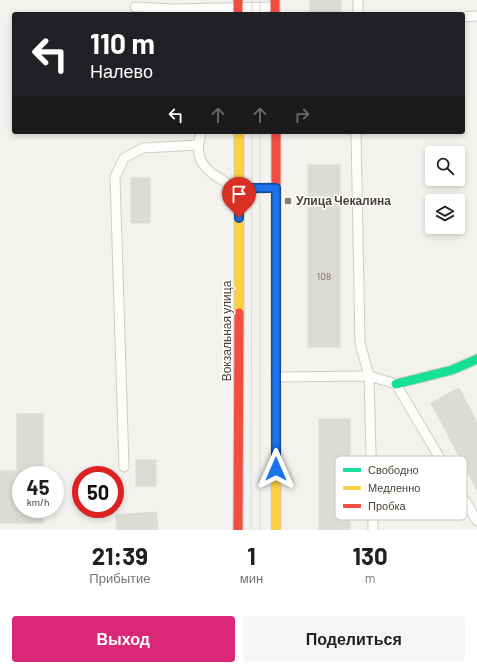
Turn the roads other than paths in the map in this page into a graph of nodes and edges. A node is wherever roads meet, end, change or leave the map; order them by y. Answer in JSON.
{"nodes":[{"id":1,"x":358,"y":0,"type":"edge"},
{"id":2,"x":135,"y":7,"type":"dead end"},
{"id":3,"x":238,"y":7,"type":"edge"},
{"id":4,"x":275,"y":7,"type":"edge"},
{"id":5,"x":358,"y":12,"type":"edge"},
{"id":6,"x":465,"y":16,"type":"edge"},
{"id":7,"x":477,"y":16,"type":"edge"},
{"id":8,"x":201,"y":134,"type":"edge"},
{"id":9,"x":239,"y":134,"type":"edge"},
{"id":10,"x":276,"y":134,"type":"edge"},
{"id":11,"x":356,"y":134,"type":"edge"},
{"id":12,"x":198,"y":145,"type":"junction"},
{"id":13,"x":239,"y":188,"type":"junction"},
{"id":14,"x":276,"y":188,"type":"junction"},
{"id":15,"x":477,"y":359,"type":"edge"},
{"id":16,"x":369,"y":376,"type":"junction"},
{"id":17,"x":276,"y":377,"type":"junction"},
{"id":18,"x":396,"y":384,"type":"junction"},
{"id":19,"x":371,"y":456,"type":"edge"},
{"id":20,"x":439,"y":456,"type":"edge"},
{"id":21,"x":124,"y":466,"type":"edge"},
{"id":22,"x":467,"y":504,"type":"edge"},
{"id":23,"x":372,"y":520,"type":"edge"},
{"id":24,"x":477,"y":521,"type":"edge"},
{"id":25,"x":238,"y":530,"type":"edge"},
{"id":26,"x":276,"y":530,"type":"edge"},
{"id":27,"x":372,"y":530,"type":"edge"}],
"edges":[{"from":1,"to":5,"type":"lane"},
{"from":2,"to":3,"type":"lane"},
{"from":3,"to":4,"type":"lane"},
{"from":6,"to":7,"type":"lane"},
{"from":8,"to":12,"type":"lane"},
{"from":9,"to":13,"type":"main road","name":"Вокзальная улица"},
{"from":10,"to":14,"type":"main road"},
{"from":11,"to":16,"type":"lane"},
{"from":12,"to":13,"type":"lane"},
{"from":12,"to":21,"type":"lane"},
{"from":13,"to":14,"type":"lane"},
{"from":13,"to":25,"type":"main road","name":"Вокзальная улица"},
{"from":14,"to":17,"type":"main road"},
{"from":15,"to":18,"type":"main road"},
{"from":16,"to":17,"type":"lane"},
{"from":16,"to":18,"type":"lane"},
{"from":16,"to":19,"type":"lane"},
{"from":17,"to":26,"type":"main road"},
{"from":18,"to":20,"type":"lane"},
{"from":22,"to":24,"type":"lane"},
{"from":23,"to":27,"type":"lane"}]}
